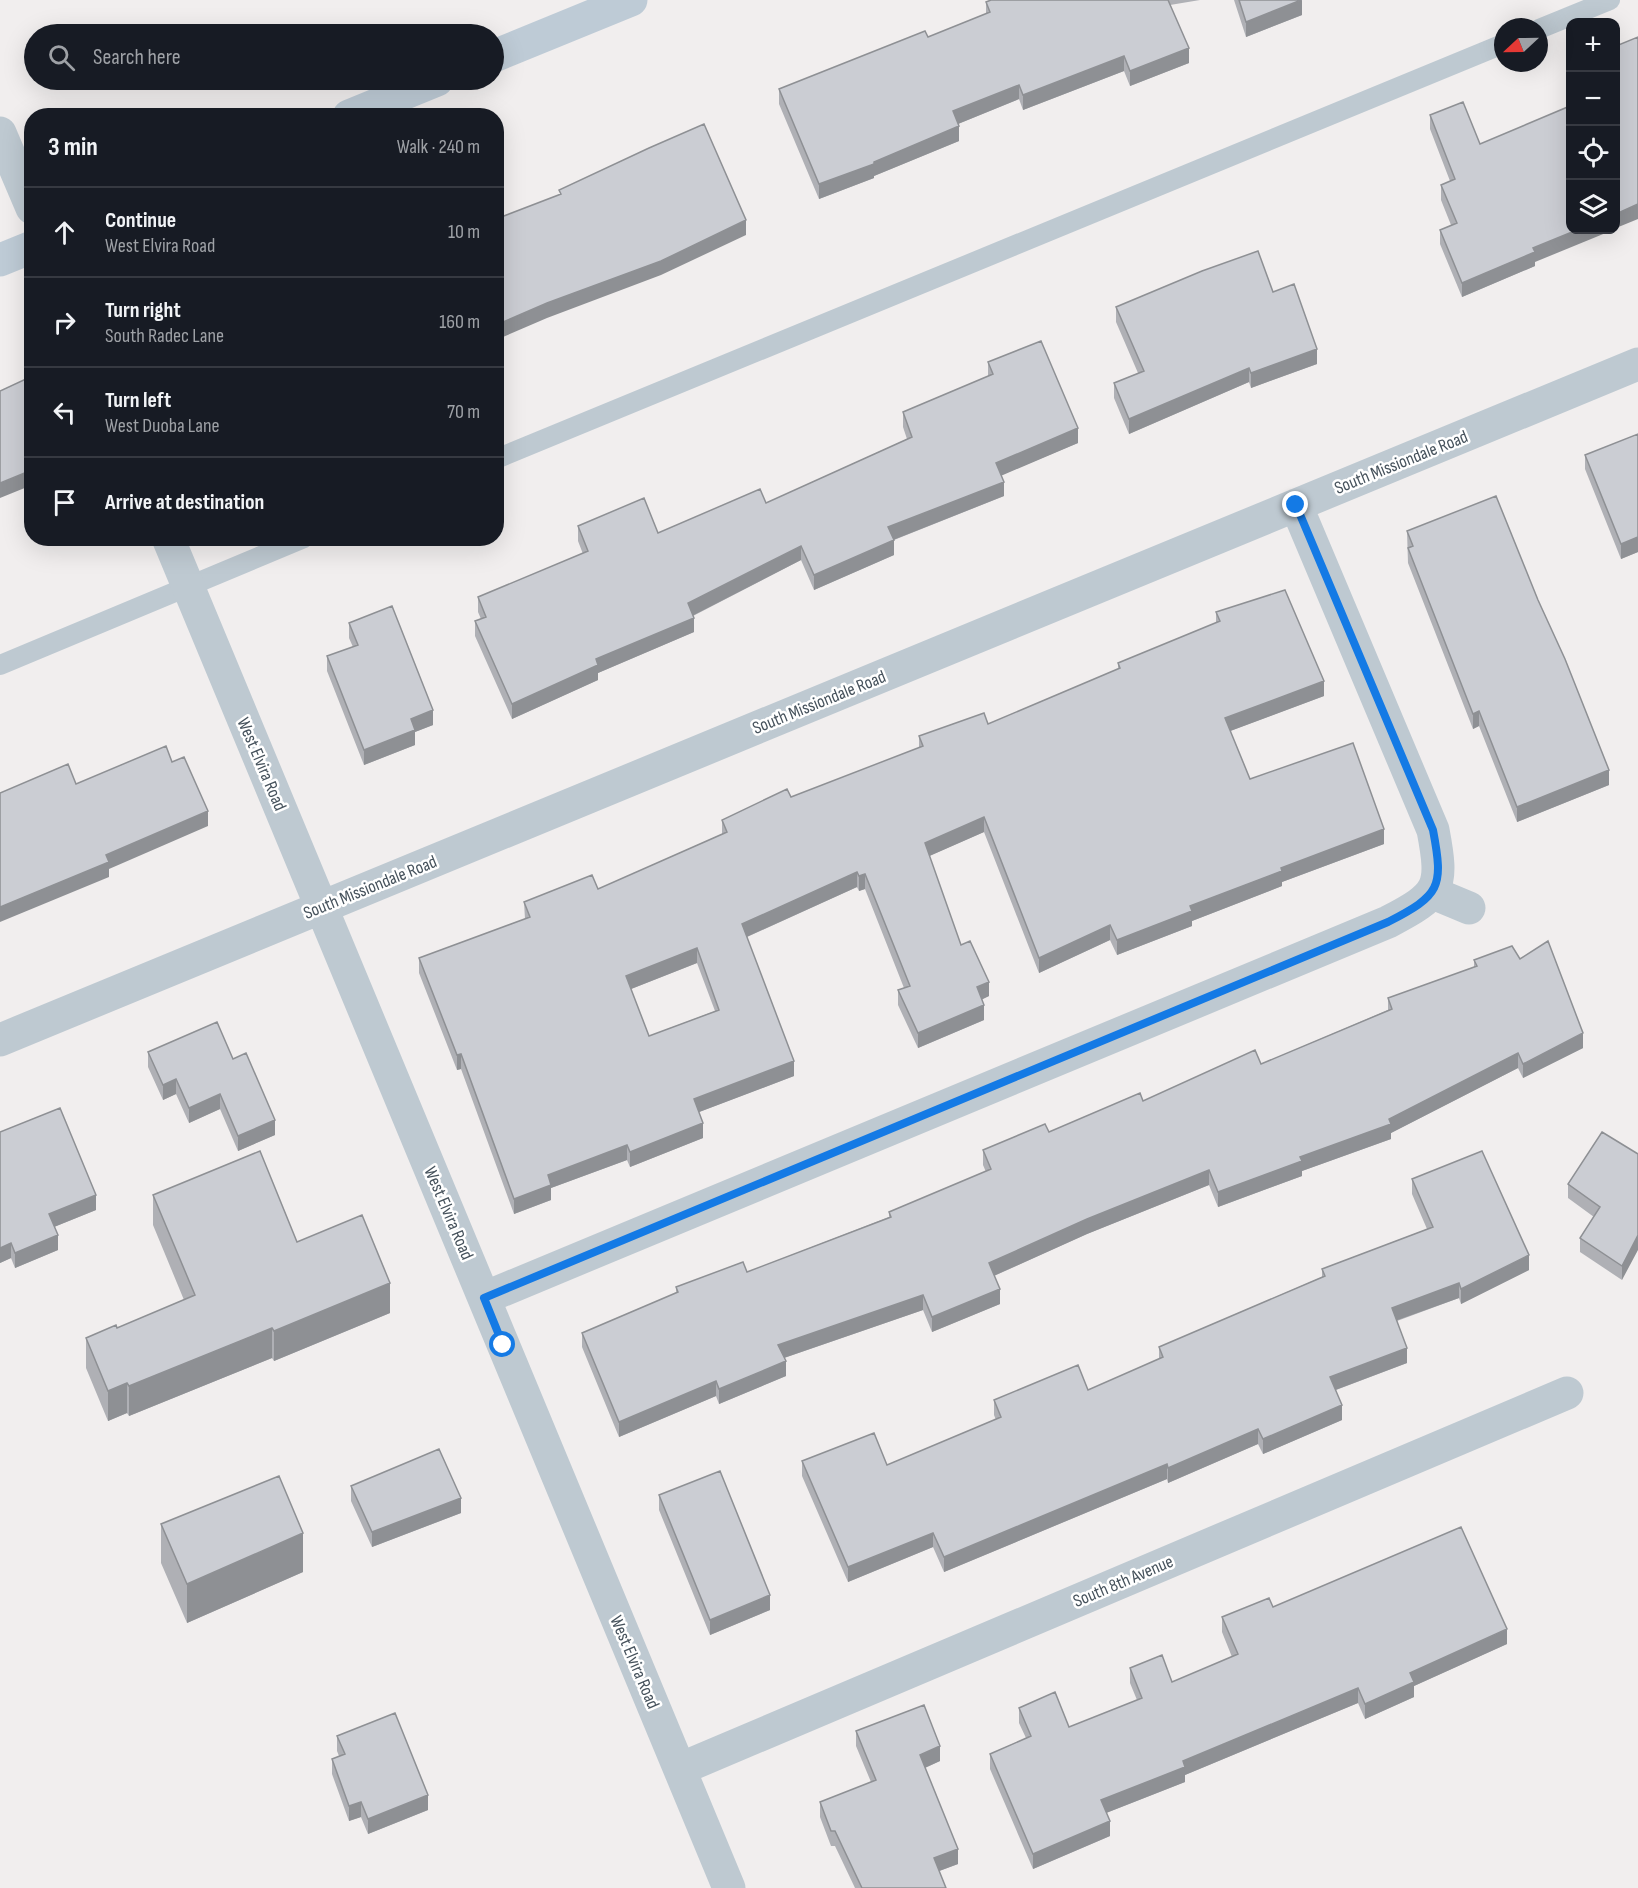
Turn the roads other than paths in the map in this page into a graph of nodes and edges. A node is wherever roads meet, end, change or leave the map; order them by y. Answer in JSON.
{"nodes":[{"id":1,"x":631,"y":0,"type":"edge"},
{"id":2,"x":1610,"y":0,"type":"edge"},
{"id":3,"x":1548,"y":25,"type":"edge"},
{"id":4,"x":1494,"y":48,"type":"edge"},
{"id":5,"x":504,"y":52,"type":"edge"},
{"id":6,"x":413,"y":90,"type":"edge"},
{"id":7,"x":369,"y":108,"type":"edge"},
{"id":8,"x":0,"y":133,"type":"edge"},
{"id":9,"x":24,"y":189,"type":"edge"},
{"id":10,"x":24,"y":250,"type":"edge"},
{"id":11,"x":0,"y":260,"type":"edge"},
{"id":12,"x":1638,"y":364,"type":"edge"},
{"id":13,"x":504,"y":456,"type":"edge"},
{"id":14,"x":1296,"y":505,"type":"junction"},
{"id":15,"x":171,"y":546,"type":"edge"},
{"id":16,"x":285,"y":546,"type":"edge"},
{"id":17,"x":189,"y":587,"type":"junction"},
{"id":18,"x":0,"y":665,"type":"edge"},
{"id":19,"x":1433,"y":893,"type":"junction"},
{"id":20,"x":322,"y":907,"type":"junction"},
{"id":21,"x":1469,"y":908,"type":"dead end"},
{"id":22,"x":0,"y":1040,"type":"edge"},
{"id":23,"x":484,"y":1298,"type":"junction"},
{"id":24,"x":1567,"y":1392,"type":"dead end"},
{"id":25,"x":680,"y":1769,"type":"junction"},
{"id":26,"x":729,"y":1888,"type":"edge"}],
"edges":[{"from":1,"to":5,"type":"street"},
{"from":2,"to":3,"type":"lane"},
{"from":4,"to":13,"type":"lane"},
{"from":6,"to":7,"type":"street"},
{"from":8,"to":9,"type":"street"},
{"from":10,"to":11,"type":"street"},
{"from":12,"to":14,"type":"street","name":"South Missiondale Road"},
{"from":14,"to":19,"type":"street"},
{"from":14,"to":20,"type":"street","name":"South Missiondale Road"},
{"from":15,"to":17,"type":"street","name":"West Elvira Road"},
{"from":16,"to":17,"type":"lane"},
{"from":17,"to":18,"type":"lane"},
{"from":17,"to":20,"type":"street","name":"West Elvira Road"},
{"from":19,"to":21,"type":"street"},
{"from":19,"to":23,"type":"street"},
{"from":20,"to":22,"type":"street","name":"South Missiondale Road"},
{"from":20,"to":23,"type":"street","name":"West Elvira Road"},
{"from":23,"to":25,"type":"street","name":"West Elvira Road"},
{"from":24,"to":25,"type":"street","name":"South 8th Avenue"},
{"from":25,"to":26,"type":"street","name":"West Elvira Road"}]}
